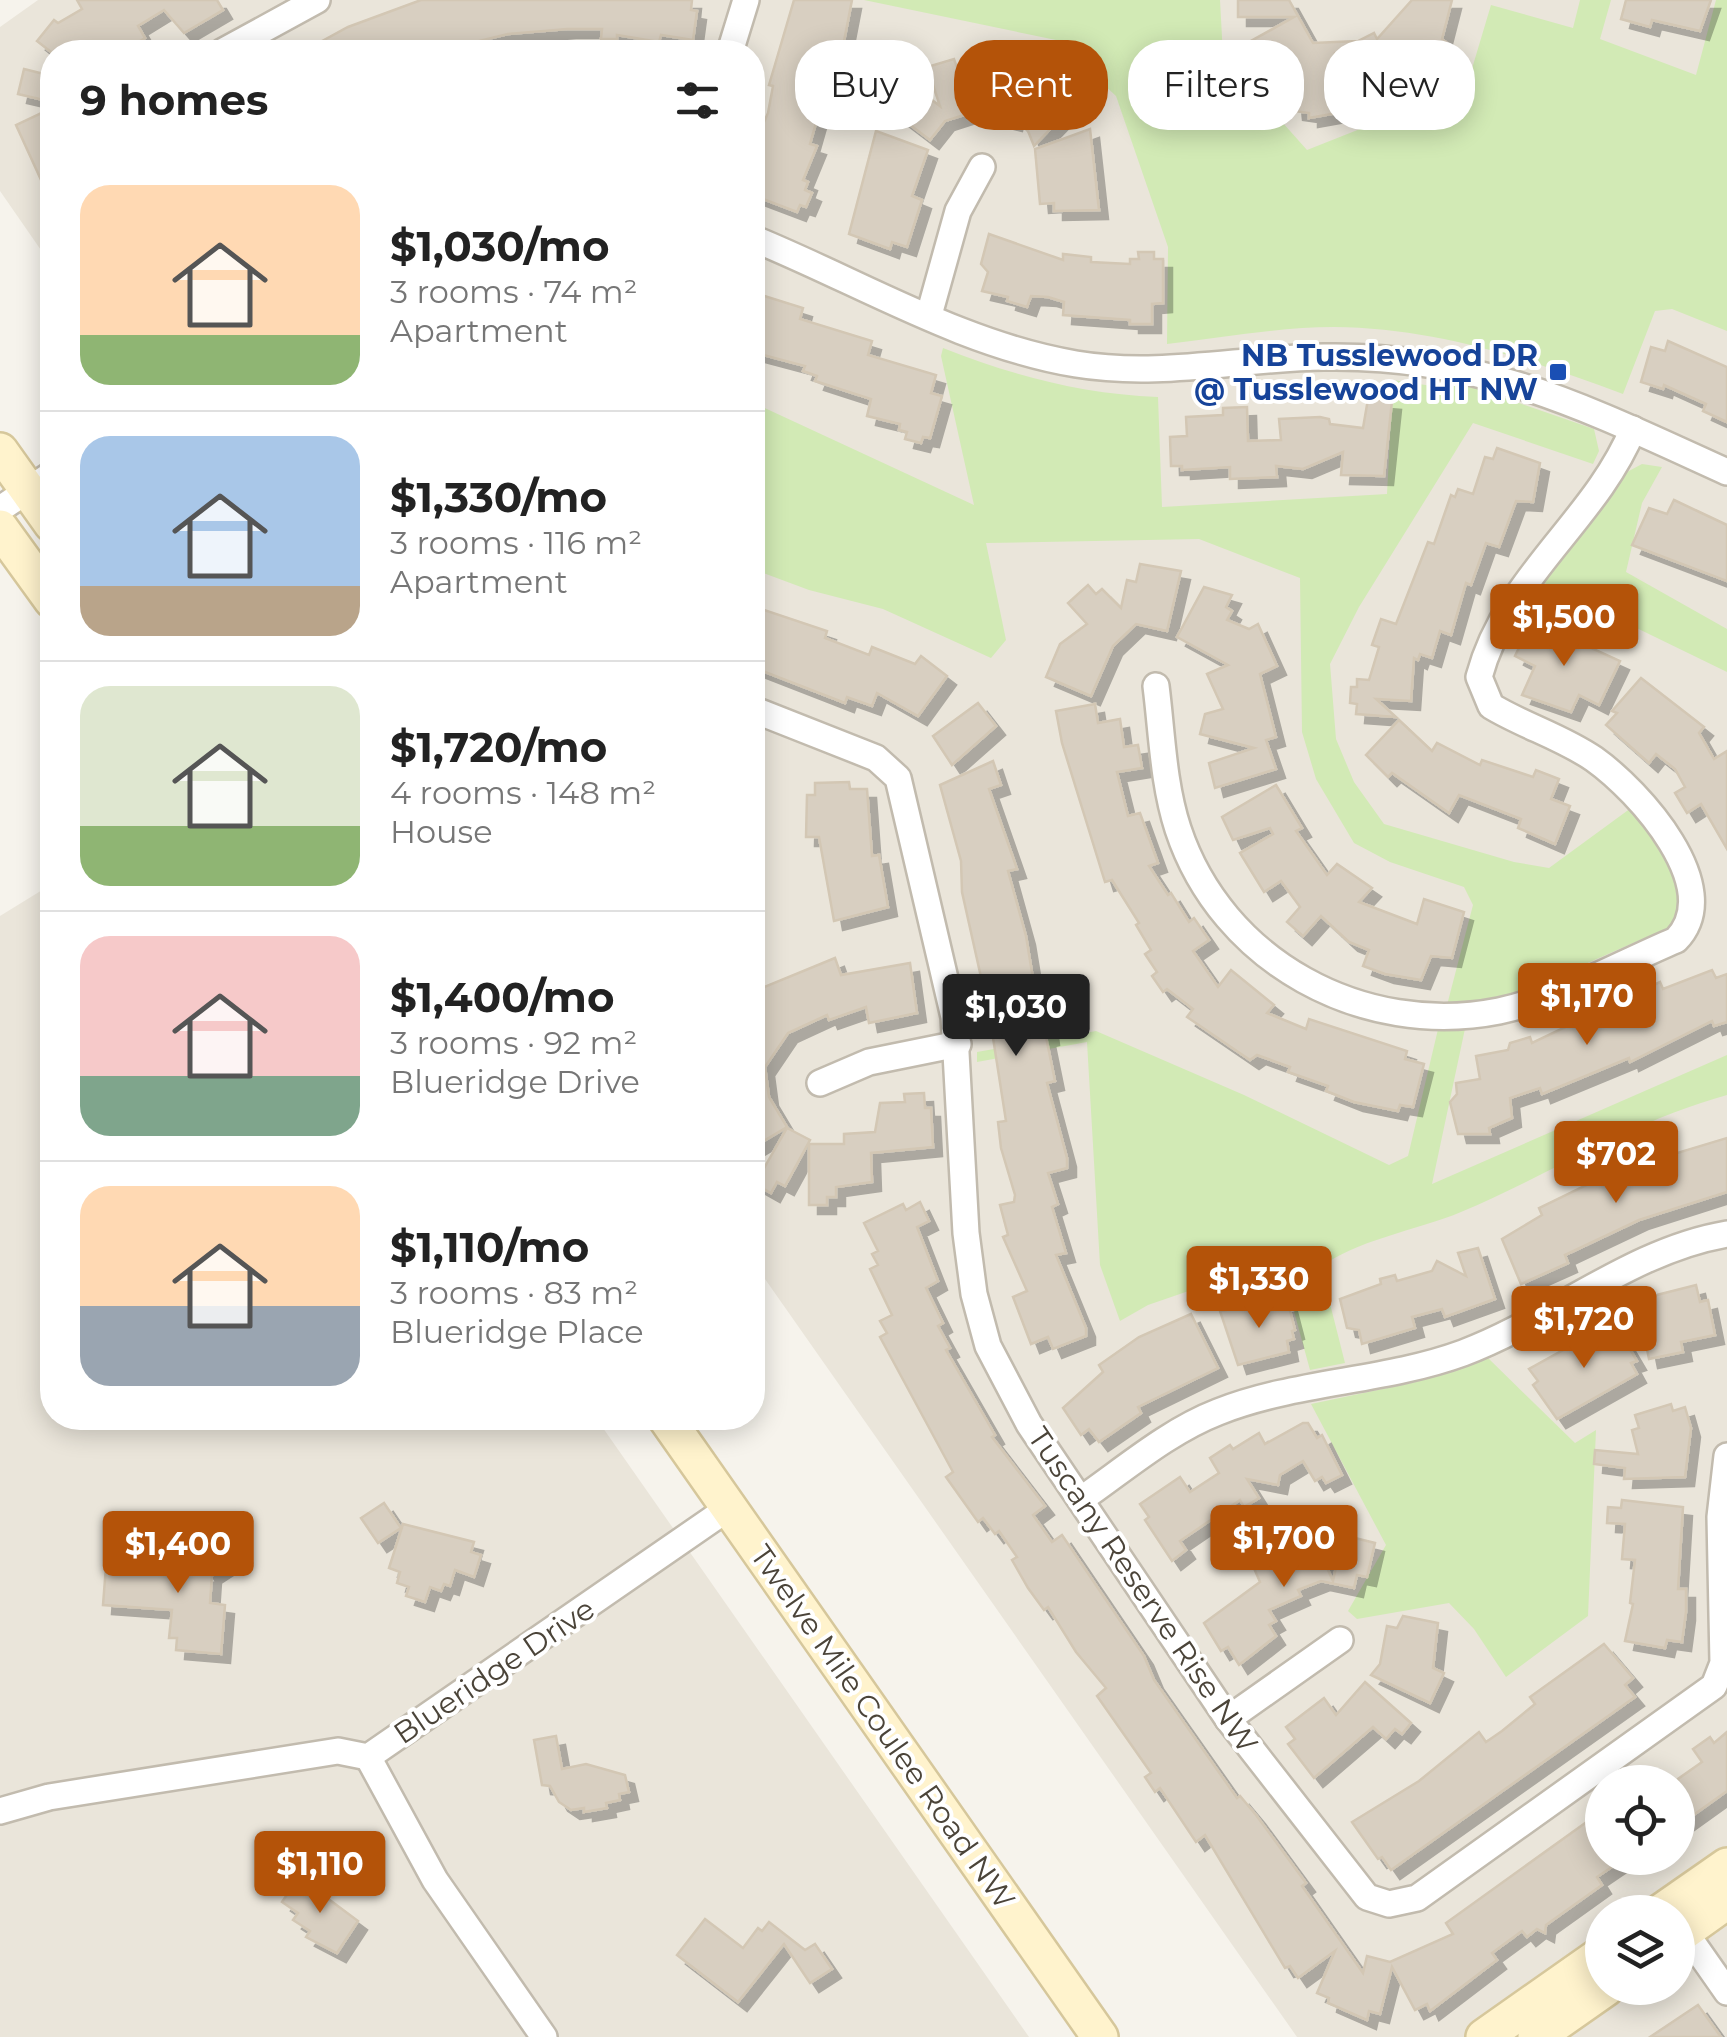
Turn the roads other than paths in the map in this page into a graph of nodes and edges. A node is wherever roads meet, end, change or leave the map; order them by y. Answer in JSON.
{"nodes":[{"id":1,"x":317,"y":0,"type":"edge"},
{"id":2,"x":746,"y":0,"type":"edge"},
{"id":3,"x":244,"y":40,"type":"edge"},
{"id":4,"x":734,"y":40,"type":"edge"},
{"id":5,"x":982,"y":168,"type":"dead end"},
{"id":6,"x":765,"y":244,"type":"edge"},
{"id":7,"x":929,"y":315,"type":"junction"},
{"id":8,"x":1632,"y":428,"type":"junction"},
{"id":9,"x":0,"y":450,"type":"edge"},
{"id":10,"x":1727,"y":472,"type":"edge"},
{"id":11,"x":30,"y":511,"type":"edge"},
{"id":12,"x":40,"y":551,"type":"edge"},
{"id":13,"x":1156,"y":686,"type":"dead end"},
{"id":14,"x":765,"y":714,"type":"edge"},
{"id":15,"x":958,"y":1044,"type":"junction"},
{"id":16,"x":820,"y":1083,"type":"dead end"},
{"id":17,"x":1727,"y":1234,"type":"edge"},
{"id":18,"x":675,"y":1430,"type":"edge"},
{"id":19,"x":1727,"y":1456,"type":"edge"},
{"id":20,"x":1083,"y":1498,"type":"junction"},
{"id":21,"x":730,"y":1507,"type":"junction"},
{"id":22,"x":1340,"y":1640,"type":"dead end"},
{"id":23,"x":1228,"y":1719,"type":"junction"},
{"id":24,"x":368,"y":1757,"type":"junction"},
{"id":25,"x":0,"y":1811,"type":"edge"},
{"id":26,"x":1727,"y":1866,"type":"edge"},
{"id":27,"x":1695,"y":1898,"type":"edge"},
{"id":28,"x":1727,"y":1901,"type":"edge"},
{"id":29,"x":1695,"y":1912,"type":"edge"},
{"id":30,"x":1695,"y":1949,"type":"edge"},
{"id":31,"x":1585,"y":1966,"type":"edge"},
{"id":32,"x":1727,"y":1992,"type":"edge"},
{"id":33,"x":1585,"y":2003,"type":"edge"},
{"id":34,"x":544,"y":2037,"type":"edge"},
{"id":35,"x":1100,"y":2037,"type":"edge"},
{"id":36,"x":1484,"y":2037,"type":"edge"},
{"id":37,"x":1536,"y":2037,"type":"edge"}],
"edges":[{"from":1,"to":3,"type":"street"},
{"from":2,"to":4,"type":"street"},
{"from":5,"to":7,"type":"street"},
{"from":6,"to":7,"type":"street"},
{"from":7,"to":8,"type":"street"},
{"from":8,"to":10,"type":"street"},
{"from":8,"to":13,"type":"street"},
{"from":9,"to":11,"type":"street"},
{"from":11,"to":12,"type":"street"},
{"from":14,"to":15,"type":"street","name":"Tuscany Reserve Rise NW"},
{"from":15,"to":16,"type":"street"},
{"from":15,"to":20,"type":"street","name":"Tuscany Reserve Rise NW"},
{"from":17,"to":20,"type":"street"},
{"from":18,"to":21,"type":"street","name":"Twelve Mile Coulee Road NW"},
{"from":19,"to":23,"type":"street","name":"Tuscany Reserve Rise NW"},
{"from":20,"to":23,"type":"street","name":"Tuscany Reserve Rise NW"},
{"from":21,"to":24,"type":"street","name":"Blueridge Drive"},
{"from":21,"to":35,"type":"street","name":"Twelve Mile Coulee Road NW"},
{"from":22,"to":23,"type":"street"},
{"from":24,"to":25,"type":"street","name":"Blueridge Drive"},
{"from":24,"to":34,"type":"street"},
{"from":26,"to":27,"type":"street"},
{"from":28,"to":29,"type":"street"},
{"from":30,"to":32,"type":"street"},
{"from":31,"to":36,"type":"street"},
{"from":33,"to":37,"type":"street"}]}
